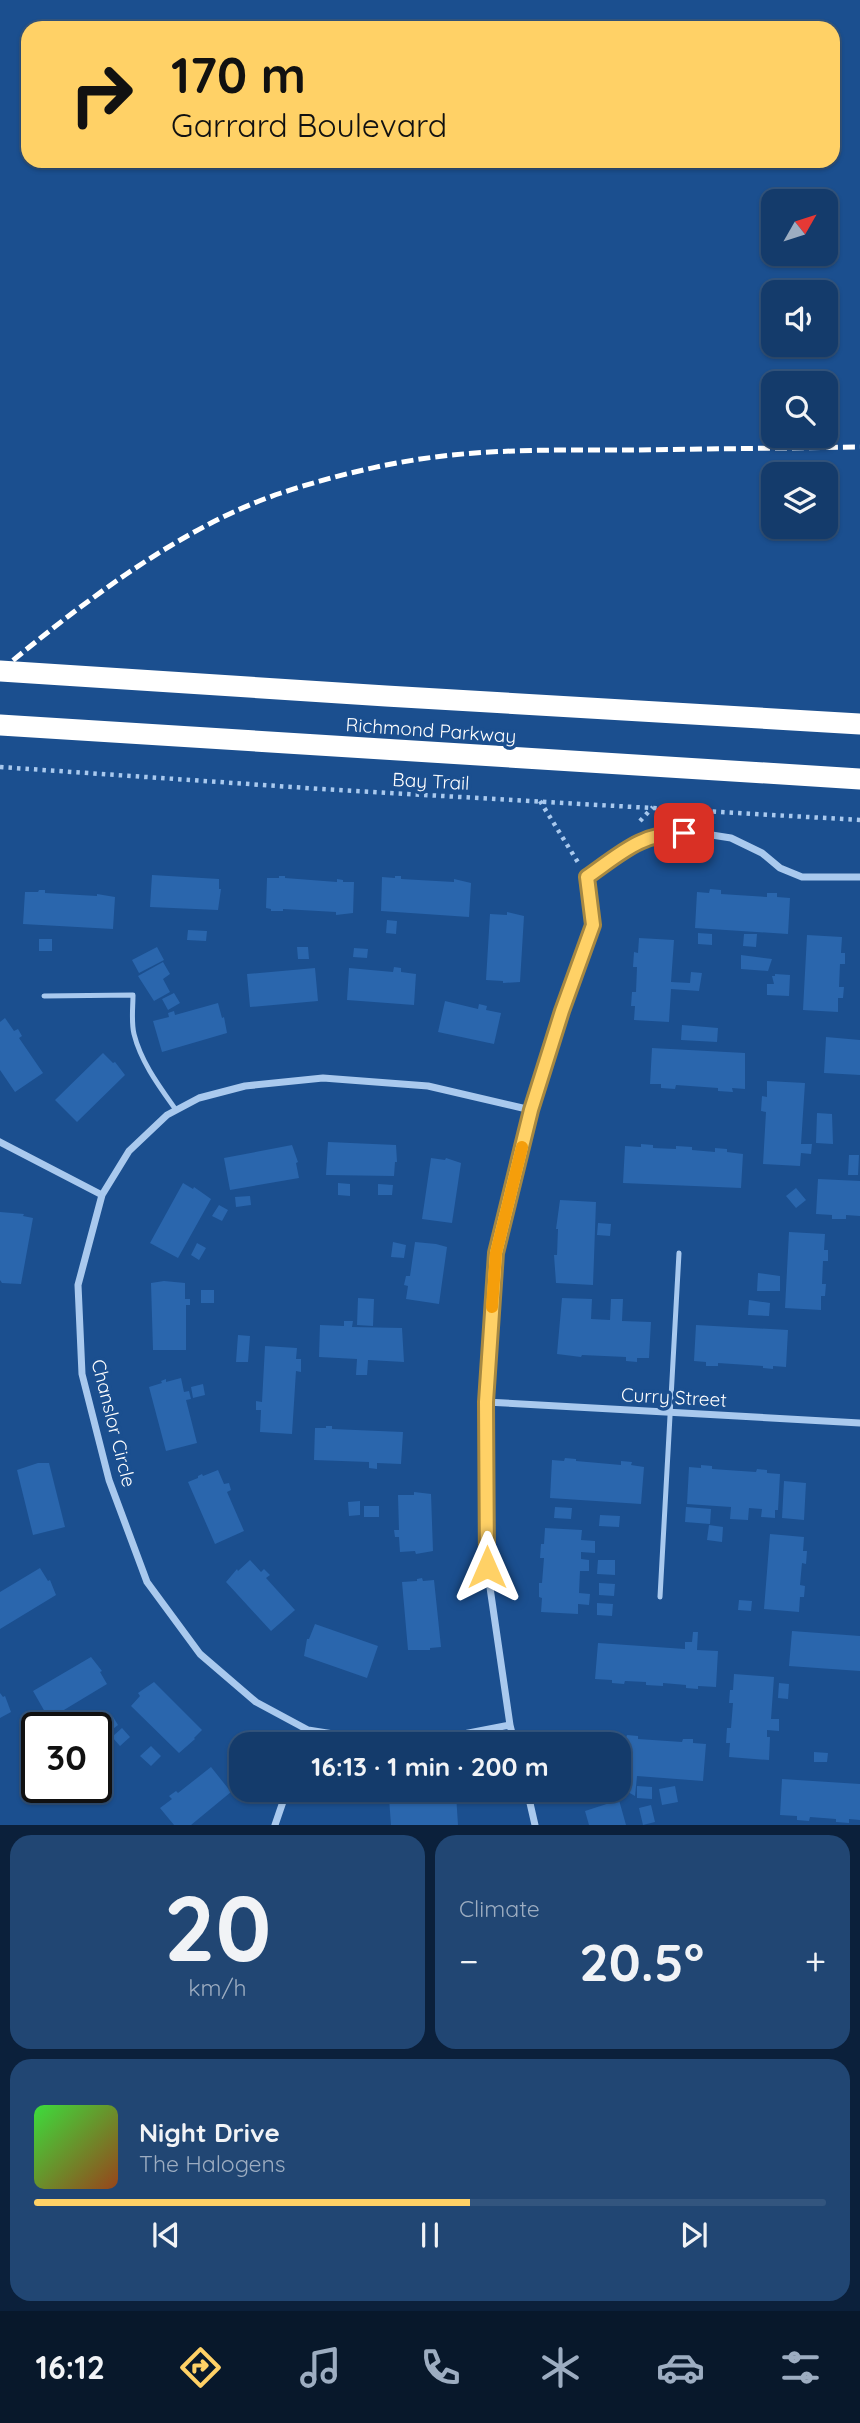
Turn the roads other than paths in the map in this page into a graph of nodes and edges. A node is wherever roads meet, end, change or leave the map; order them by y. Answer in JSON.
{"nodes":[{"id":1,"x":0,"y":671,"type":"edge"},
{"id":2,"x":860,"y":724,"type":"edge"},
{"id":3,"x":0,"y":725,"type":"edge"},
{"id":4,"x":860,"y":779,"type":"edge"},
{"id":5,"x":860,"y":877,"type":"edge"},
{"id":6,"x":44,"y":996,"type":"dead end"},
{"id":7,"x":176,"y":1110,"type":"junction"},
{"id":8,"x":531,"y":1110,"type":"junction"},
{"id":9,"x":0,"y":1142,"type":"edge"},
{"id":10,"x":102,"y":1195,"type":"junction"},
{"id":11,"x":678,"y":1253,"type":"dead end"},
{"id":12,"x":486,"y":1402,"type":"junction"},
{"id":13,"x":669,"y":1412,"type":"junction"},
{"id":14,"x":860,"y":1423,"type":"edge"},
{"id":15,"x":660,"y":1597,"type":"dead end"},
{"id":16,"x":510,"y":1725,"type":"junction"},
{"id":17,"x":308,"y":1730,"type":"joint"},
{"id":18,"x":512,"y":1732,"type":"edge"},
{"id":19,"x":283,"y":1802,"type":"edge"},
{"id":20,"x":530,"y":1802,"type":"edge"},
{"id":21,"x":275,"y":1825,"type":"edge"},
{"id":22,"x":535,"y":1825,"type":"edge"}],
"edges":[{"from":1,"to":2,"type":"highway","name":"Richmond Parkway"},
{"from":3,"to":4,"type":"highway","name":"Richmond Parkway"},
{"from":5,"to":8,"type":"street"},
{"from":6,"to":7,"type":"lane"},
{"from":7,"to":8,"type":"street","name":"Chanslor Circle"},
{"from":7,"to":10,"type":"street","name":"Chanslor Circle"},
{"from":8,"to":12,"type":"street"},
{"from":9,"to":10,"type":"street"},
{"from":10,"to":17,"type":"street","name":"Chanslor Circle"},
{"from":11,"to":13,"type":"lane"},
{"from":12,"to":13,"type":"street","name":"Curry Street"},
{"from":12,"to":16,"type":"street"},
{"from":13,"to":14,"type":"street","name":"Curry Street"},
{"from":13,"to":15,"type":"lane"},
{"from":16,"to":17,"type":"street","name":"Chanslor Circle"},
{"from":16,"to":18,"type":"street"},
{"from":19,"to":21,"type":"street"},
{"from":20,"to":22,"type":"street"}]}
